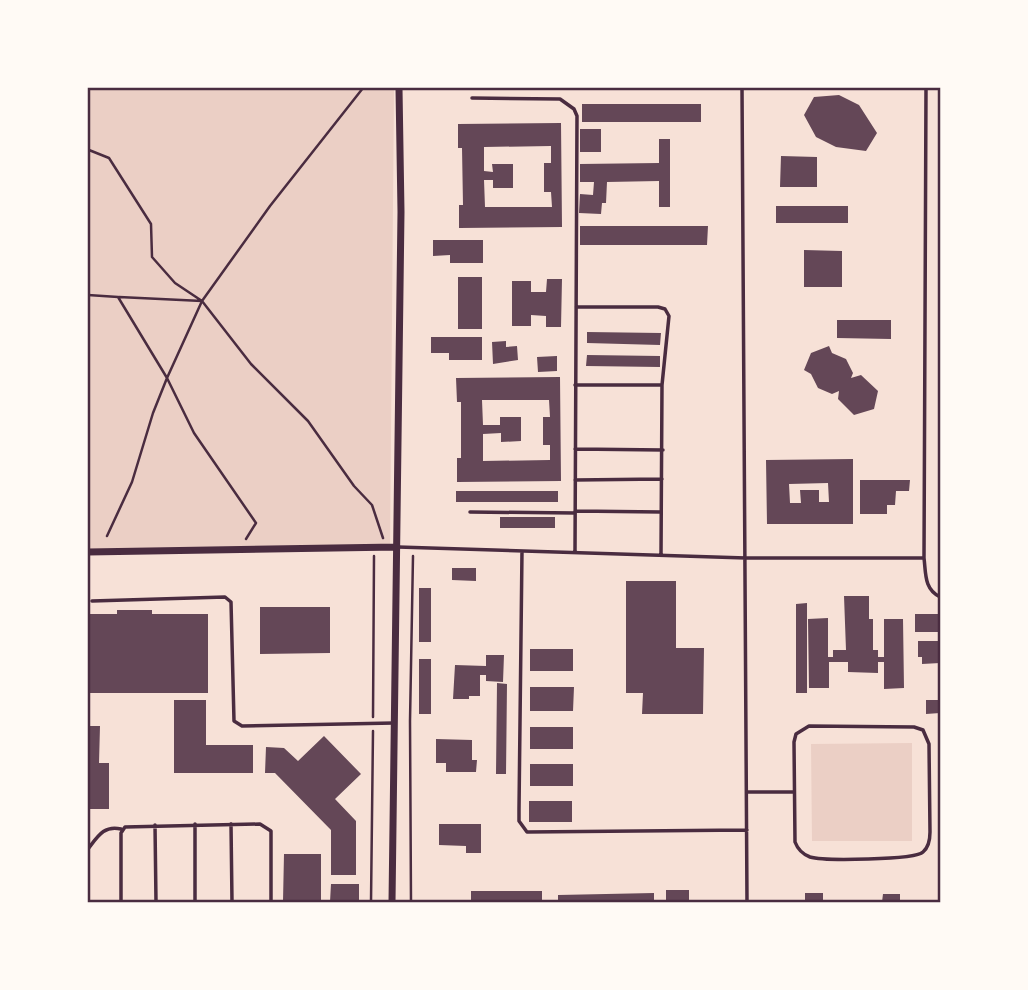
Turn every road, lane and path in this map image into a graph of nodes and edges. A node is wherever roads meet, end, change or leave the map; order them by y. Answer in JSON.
{"nodes":[{"id":1,"x":363,"y":88,"type":"edge"},
{"id":2,"x":399,"y":88,"type":"edge"},
{"id":3,"x":742,"y":88,"type":"edge"},
{"id":4,"x":926,"y":88,"type":"edge"},
{"id":5,"x":472,"y":98,"type":"dead end"},
{"id":6,"x":89,"y":150,"type":"edge"},
{"id":7,"x":88,"y":295,"type":"edge"},
{"id":8,"x":118,"y":297,"type":"junction"},
{"id":9,"x":202,"y":301,"type":"junction"},
{"id":10,"x":575,"y":307,"type":"junction"},
{"id":11,"x":167,"y":377,"type":"junction"},
{"id":12,"x":575,"y":385,"type":"junction"},
{"id":13,"x":662,"y":385,"type":"junction"},
{"id":14,"x":575,"y":449,"type":"junction"},
{"id":15,"x":663,"y":450,"type":"junction"},
{"id":16,"x":575,"y":480,"type":"junction"},
{"id":17,"x":662,"y":480,"type":"junction"},
{"id":18,"x":470,"y":512,"type":"dead end"},
{"id":19,"x":575,"y":512,"type":"junction"},
{"id":20,"x":661,"y":512,"type":"junction"},
{"id":21,"x":107,"y":536,"type":"dead end"},
{"id":22,"x":386,"y":547,"type":"junction"},
{"id":23,"x":397,"y":547,"type":"junction"},
{"id":24,"x":413,"y":548,"type":"junction"},
{"id":25,"x":238,"y":551,"type":"junction"},
{"id":26,"x":522,"y":551,"type":"junction"},
{"id":27,"x":88,"y":552,"type":"edge"},
{"id":28,"x":575,"y":552,"type":"junction"},
{"id":29,"x":661,"y":555,"type":"junction"},
{"id":30,"x":746,"y":558,"type":"junction"},
{"id":31,"x":924,"y":558,"type":"junction"},
{"id":32,"x":940,"y":597,"type":"edge"},
{"id":33,"x":92,"y":601,"type":"dead end"},
{"id":34,"x":394,"y":723,"type":"junction"},
{"id":35,"x":747,"y":792,"type":"junction"},
{"id":36,"x":794,"y":792,"type":"junction"},
{"id":37,"x":195,"y":824,"type":"junction"},
{"id":38,"x":231,"y":824,"type":"junction"},
{"id":39,"x":155,"y":825,"type":"junction"},
{"id":40,"x":122,"y":830,"type":"junction"},
{"id":41,"x":747,"y":830,"type":"junction"},
{"id":42,"x":88,"y":849,"type":"edge"},
{"id":43,"x":121,"y":902,"type":"edge"},
{"id":44,"x":156,"y":902,"type":"edge"},
{"id":45,"x":195,"y":902,"type":"edge"},
{"id":46,"x":232,"y":902,"type":"edge"},
{"id":47,"x":271,"y":902,"type":"edge"},
{"id":48,"x":392,"y":902,"type":"edge"},
{"id":49,"x":411,"y":902,"type":"edge"},
{"id":50,"x":747,"y":902,"type":"edge"}],
"edges":[{"from":1,"to":9,"type":"path"},
{"from":2,"to":23,"type":"street"},
{"from":3,"to":30,"type":"lane"},
{"from":4,"to":31,"type":"lane"},
{"from":5,"to":10,"type":"lane"},
{"from":6,"to":9,"type":"path"},
{"from":7,"to":8,"type":"path"},
{"from":8,"to":9,"type":"path"},
{"from":8,"to":11,"type":"path"},
{"from":9,"to":11,"type":"path"},
{"from":9,"to":22,"type":"path"},
{"from":10,"to":12,"type":"lane"},
{"from":10,"to":13,"type":"lane"},
{"from":11,"to":21,"type":"path"},
{"from":11,"to":25,"type":"path"},
{"from":12,"to":13,"type":"lane"},
{"from":12,"to":14,"type":"lane"},
{"from":13,"to":15,"type":"lane"},
{"from":14,"to":15,"type":"lane"},
{"from":14,"to":16,"type":"lane"},
{"from":15,"to":17,"type":"lane"},
{"from":16,"to":17,"type":"lane"},
{"from":16,"to":19,"type":"lane"},
{"from":17,"to":20,"type":"lane"},
{"from":18,"to":19,"type":"lane"},
{"from":19,"to":20,"type":"lane"},
{"from":19,"to":28,"type":"lane"},
{"from":20,"to":29,"type":"lane"},
{"from":22,"to":23,"type":"street"},
{"from":22,"to":25,"type":"street"},
{"from":23,"to":24,"type":"lane"},
{"from":23,"to":34,"type":"street"},
{"from":24,"to":26,"type":"lane"},
{"from":24,"to":49,"type":"path"},
{"from":25,"to":27,"type":"street"},
{"from":26,"to":28,"type":"lane"},
{"from":26,"to":41,"type":"lane"},
{"from":28,"to":29,"type":"lane"},
{"from":29,"to":30,"type":"lane"},
{"from":30,"to":31,"type":"lane"},
{"from":30,"to":35,"type":"lane"},
{"from":31,"to":32,"type":"lane"},
{"from":33,"to":34,"type":"lane"},
{"from":34,"to":48,"type":"street"},
{"from":35,"to":36,"type":"lane"},
{"from":35,"to":41,"type":"lane"},
{"from":36,"to":36,"type":"lane"},
{"from":37,"to":38,"type":"lane"},
{"from":37,"to":39,"type":"lane"},
{"from":37,"to":45,"type":"lane"},
{"from":38,"to":46,"type":"lane"},
{"from":38,"to":47,"type":"lane"},
{"from":39,"to":40,"type":"lane"},
{"from":39,"to":44,"type":"lane"},
{"from":40,"to":42,"type":"lane"},
{"from":40,"to":43,"type":"lane"},
{"from":41,"to":50,"type":"lane"}]}
